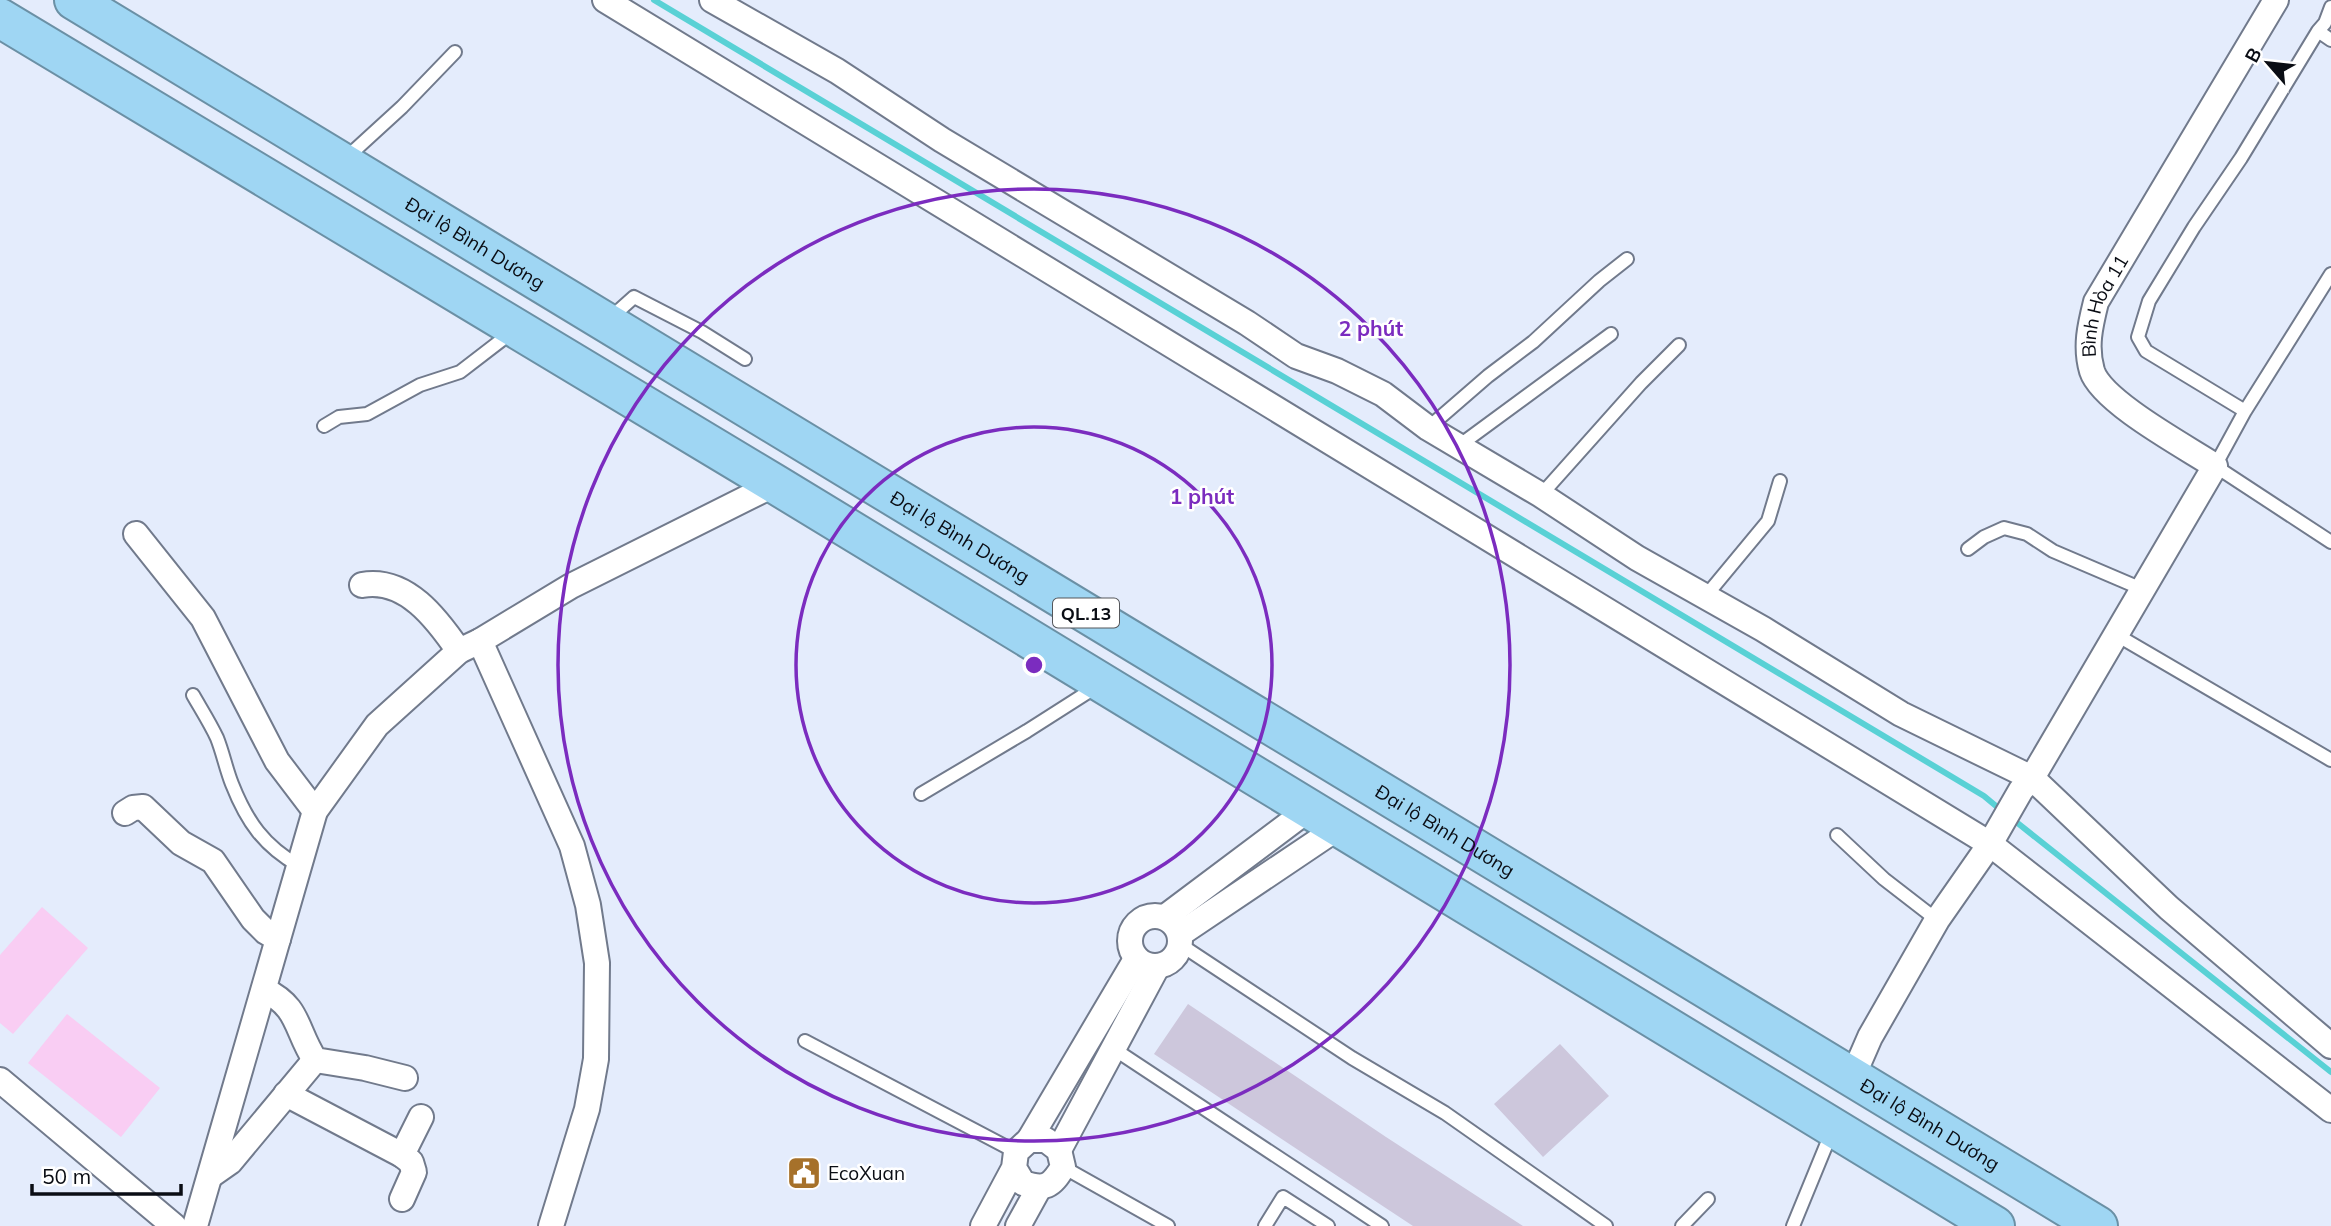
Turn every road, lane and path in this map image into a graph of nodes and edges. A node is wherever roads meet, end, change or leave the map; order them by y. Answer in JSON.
{"nodes":[{"id":1,"x":74,"y":0,"type":"edge"},
{"id":2,"x":604,"y":0,"type":"edge"},
{"id":3,"x":712,"y":0,"type":"edge"},
{"id":4,"x":2276,"y":0,"type":"edge"},
{"id":5,"x":2331,"y":7,"type":"edge"},
{"id":6,"x":0,"y":18,"type":"edge"},
{"id":7,"x":2318,"y":31,"type":"junction"},
{"id":8,"x":2331,"y":40,"type":"edge"},
{"id":9,"x":455,"y":52,"type":"dead end"},
{"id":10,"x":341,"y":162,"type":"junction"},
{"id":11,"x":1627,"y":259,"type":"dead end"},
{"id":12,"x":2331,"y":274,"type":"edge"},
{"id":13,"x":590,"y":313,"type":"junction"},
{"id":14,"x":515,"y":329,"type":"junction"},
{"id":15,"x":1611,"y":334,"type":"dead end"},
{"id":16,"x":1679,"y":345,"type":"dead end"},
{"id":17,"x":746,"y":359,"type":"dead end"},
{"id":18,"x":2245,"y":411,"type":"junction"},
{"id":19,"x":324,"y":426,"type":"dead end"},
{"id":20,"x":1428,"y":428,"type":"junction"},
{"id":21,"x":1460,"y":445,"type":"junction"},
{"id":22,"x":2215,"y":466,"type":"junction"},
{"id":23,"x":1780,"y":481,"type":"dead end"},
{"id":24,"x":775,"y":484,"type":"junction"},
{"id":25,"x":1541,"y":495,"type":"junction"},
{"id":26,"x":136,"y":534,"type":"dead end"},
{"id":27,"x":2331,"y":542,"type":"edge"},
{"id":28,"x":1968,"y":549,"type":"dead end"},
{"id":29,"x":362,"y":584,"type":"dead end"},
{"id":30,"x":2142,"y":589,"type":"junction"},
{"id":31,"x":1705,"y":597,"type":"junction"},
{"id":32,"x":2115,"y":634,"type":"junction"},
{"id":33,"x":470,"y":646,"type":"junction"},
{"id":34,"x":1102,"y":683,"type":"junction"},
{"id":35,"x":193,"y":695,"type":"dead end"},
{"id":36,"x":2331,"y":760,"type":"edge"},
{"id":37,"x":1350,"y":773,"type":"junction"},
{"id":38,"x":2027,"y":784,"type":"junction"},
{"id":39,"x":921,"y":794,"type":"dead end"},
{"id":40,"x":315,"y":811,"type":"junction"},
{"id":41,"x":125,"y":813,"type":"dead end"},
{"id":42,"x":1324,"y":818,"type":"junction"},
{"id":43,"x":1837,"y":835,"type":"dead end"},
{"id":44,"x":1990,"y":844,"type":"junction"},
{"id":45,"x":299,"y":866,"type":"junction"},
{"id":46,"x":1937,"y":920,"type":"junction"},
{"id":47,"x":1175,"y":932,"type":"junction"},
{"id":48,"x":278,"y":939,"type":"junction"},
{"id":49,"x":1146,"y":963,"type":"junction"},
{"id":50,"x":264,"y":990,"type":"junction"},
{"id":51,"x":805,"y":1041,"type":"dead end"},
{"id":52,"x":2331,"y":1046,"type":"edge"},
{"id":53,"x":1114,"y":1049,"type":"junction"},
{"id":54,"x":315,"y":1060,"type":"junction"},
{"id":55,"x":1853,"y":1076,"type":"junction"},
{"id":56,"x":405,"y":1078,"type":"dead end"},
{"id":57,"x":0,"y":1080,"type":"edge"},
{"id":58,"x":286,"y":1094,"type":"junction"},
{"id":59,"x":2331,"y":1110,"type":"edge"},
{"id":60,"x":421,"y":1117,"type":"dead end"},
{"id":61,"x":1834,"y":1127,"type":"junction"},
{"id":62,"x":1020,"y":1153,"type":"junction"},
{"id":63,"x":402,"y":1155,"type":"junction"},
{"id":64,"x":1061,"y":1159,"type":"junction"},
{"id":65,"x":209,"y":1176,"type":"junction"},
{"id":66,"x":1039,"y":1188,"type":"junction"},
{"id":67,"x":402,"y":1199,"type":"dead end"},
{"id":68,"x":1708,"y":1199,"type":"dead end"},
{"id":69,"x":166,"y":1224,"type":"edge"},
{"id":70,"x":195,"y":1226,"type":"edge"},
{"id":71,"x":551,"y":1226,"type":"edge"},
{"id":72,"x":983,"y":1226,"type":"edge"},
{"id":73,"x":1018,"y":1226,"type":"edge"},
{"id":74,"x":1168,"y":1226,"type":"edge"},
{"id":75,"x":1265,"y":1226,"type":"edge"},
{"id":76,"x":1328,"y":1226,"type":"edge"},
{"id":77,"x":1382,"y":1226,"type":"edge"},
{"id":78,"x":1606,"y":1226,"type":"edge"},
{"id":79,"x":1682,"y":1226,"type":"edge"},
{"id":80,"x":1793,"y":1226,"type":"edge"},
{"id":81,"x":1995,"y":1226,"type":"edge"},
{"id":82,"x":2098,"y":1226,"type":"edge"}],
"edges":[{"from":1,"to":10,"type":"highway","name":"Đại lộ Bình Dương","number":"QL.13"},
{"from":2,"to":44,"type":"street"},
{"from":3,"to":20,"type":"street"},
{"from":4,"to":22,"type":"street","name":"Bình Hòa 11"},
{"from":5,"to":7,"type":"lane"},
{"from":6,"to":14,"type":"highway","number":"QL.13"},
{"from":7,"to":8,"type":"lane"},
{"from":7,"to":18,"type":"lane"},
{"from":9,"to":10,"type":"lane"},
{"from":10,"to":13,"type":"highway","name":"Đại lộ Bình Dương","number":"QL.13"},
{"from":11,"to":20,"type":"lane"},
{"from":12,"to":18,"type":"lane"},
{"from":13,"to":17,"type":"lane"},
{"from":13,"to":37,"type":"highway","name":"Đại lộ Bình Dương","number":"QL.13"},
{"from":14,"to":19,"type":"lane"},
{"from":14,"to":24,"type":"highway","number":"QL.13"},
{"from":15,"to":21,"type":"lane"},
{"from":16,"to":25,"type":"lane"},
{"from":18,"to":22,"type":"lane"},
{"from":20,"to":21,"type":"street"},
{"from":21,"to":25,"type":"street"},
{"from":22,"to":27,"type":"lane"},
{"from":22,"to":30,"type":"street"},
{"from":23,"to":31,"type":"lane"},
{"from":24,"to":33,"type":"street"},
{"from":24,"to":34,"type":"highway","number":"QL.13"},
{"from":25,"to":31,"type":"street"},
{"from":26,"to":40,"type":"street"},
{"from":28,"to":30,"type":"lane"},
{"from":29,"to":33,"type":"street"},
{"from":30,"to":32,"type":"street"},
{"from":31,"to":38,"type":"street"},
{"from":32,"to":36,"type":"lane"},
{"from":32,"to":38,"type":"street"},
{"from":33,"to":40,"type":"street"},
{"from":33,"to":71,"type":"street"},
{"from":34,"to":39,"type":"lane"},
{"from":34,"to":42,"type":"highway","number":"QL.13"},
{"from":35,"to":45,"type":"lane"},
{"from":37,"to":42,"type":"highway"},
{"from":37,"to":55,"type":"highway","name":"Đại lộ Bình Dương","number":"QL.13"},
{"from":38,"to":44,"type":"street"},
{"from":38,"to":52,"type":"street"},
{"from":40,"to":45,"type":"street"},
{"from":41,"to":48,"type":"street"},
{"from":42,"to":47,"type":"street"},
{"from":42,"to":47,"type":"street"},
{"from":42,"to":61,"type":"highway","number":"QL.13"},
{"from":43,"to":46,"type":"lane"},
{"from":44,"to":46,"type":"street"},
{"from":44,"to":59,"type":"street"},
{"from":45,"to":48,"type":"street"},
{"from":46,"to":55,"type":"street"},
{"from":47,"to":49,"type":"street"},
{"from":47,"to":49,"type":"street"},
{"from":47,"to":78,"type":"lane"},
{"from":48,"to":50,"type":"street"},
{"from":49,"to":53,"type":"street"},
{"from":49,"to":62,"type":"street"},
{"from":50,"to":54,"type":"street"},
{"from":50,"to":65,"type":"street"},
{"from":51,"to":62,"type":"lane"},
{"from":53,"to":64,"type":"street"},
{"from":53,"to":77,"type":"lane"},
{"from":54,"to":56,"type":"street"},
{"from":54,"to":58,"type":"street"},
{"from":55,"to":61,"type":"highway"},
{"from":55,"to":82,"type":"highway","name":"Đại lộ Bình Dương","number":"QL.13"},
{"from":57,"to":69,"type":"street"},
{"from":58,"to":63,"type":"street"},
{"from":58,"to":65,"type":"street"},
{"from":60,"to":63,"type":"street"},
{"from":61,"to":80,"type":"lane"},
{"from":61,"to":81,"type":"highway","number":"QL.13"},
{"from":62,"to":64,"type":"street"},
{"from":62,"to":66,"type":"street"},
{"from":62,"to":72,"type":"street"},
{"from":63,"to":67,"type":"street"},
{"from":64,"to":66,"type":"street"},
{"from":64,"to":74,"type":"lane"},
{"from":65,"to":70,"type":"street"},
{"from":66,"to":73,"type":"street"},
{"from":68,"to":79,"type":"lane"},
{"from":75,"to":76,"type":"lane"}]}
